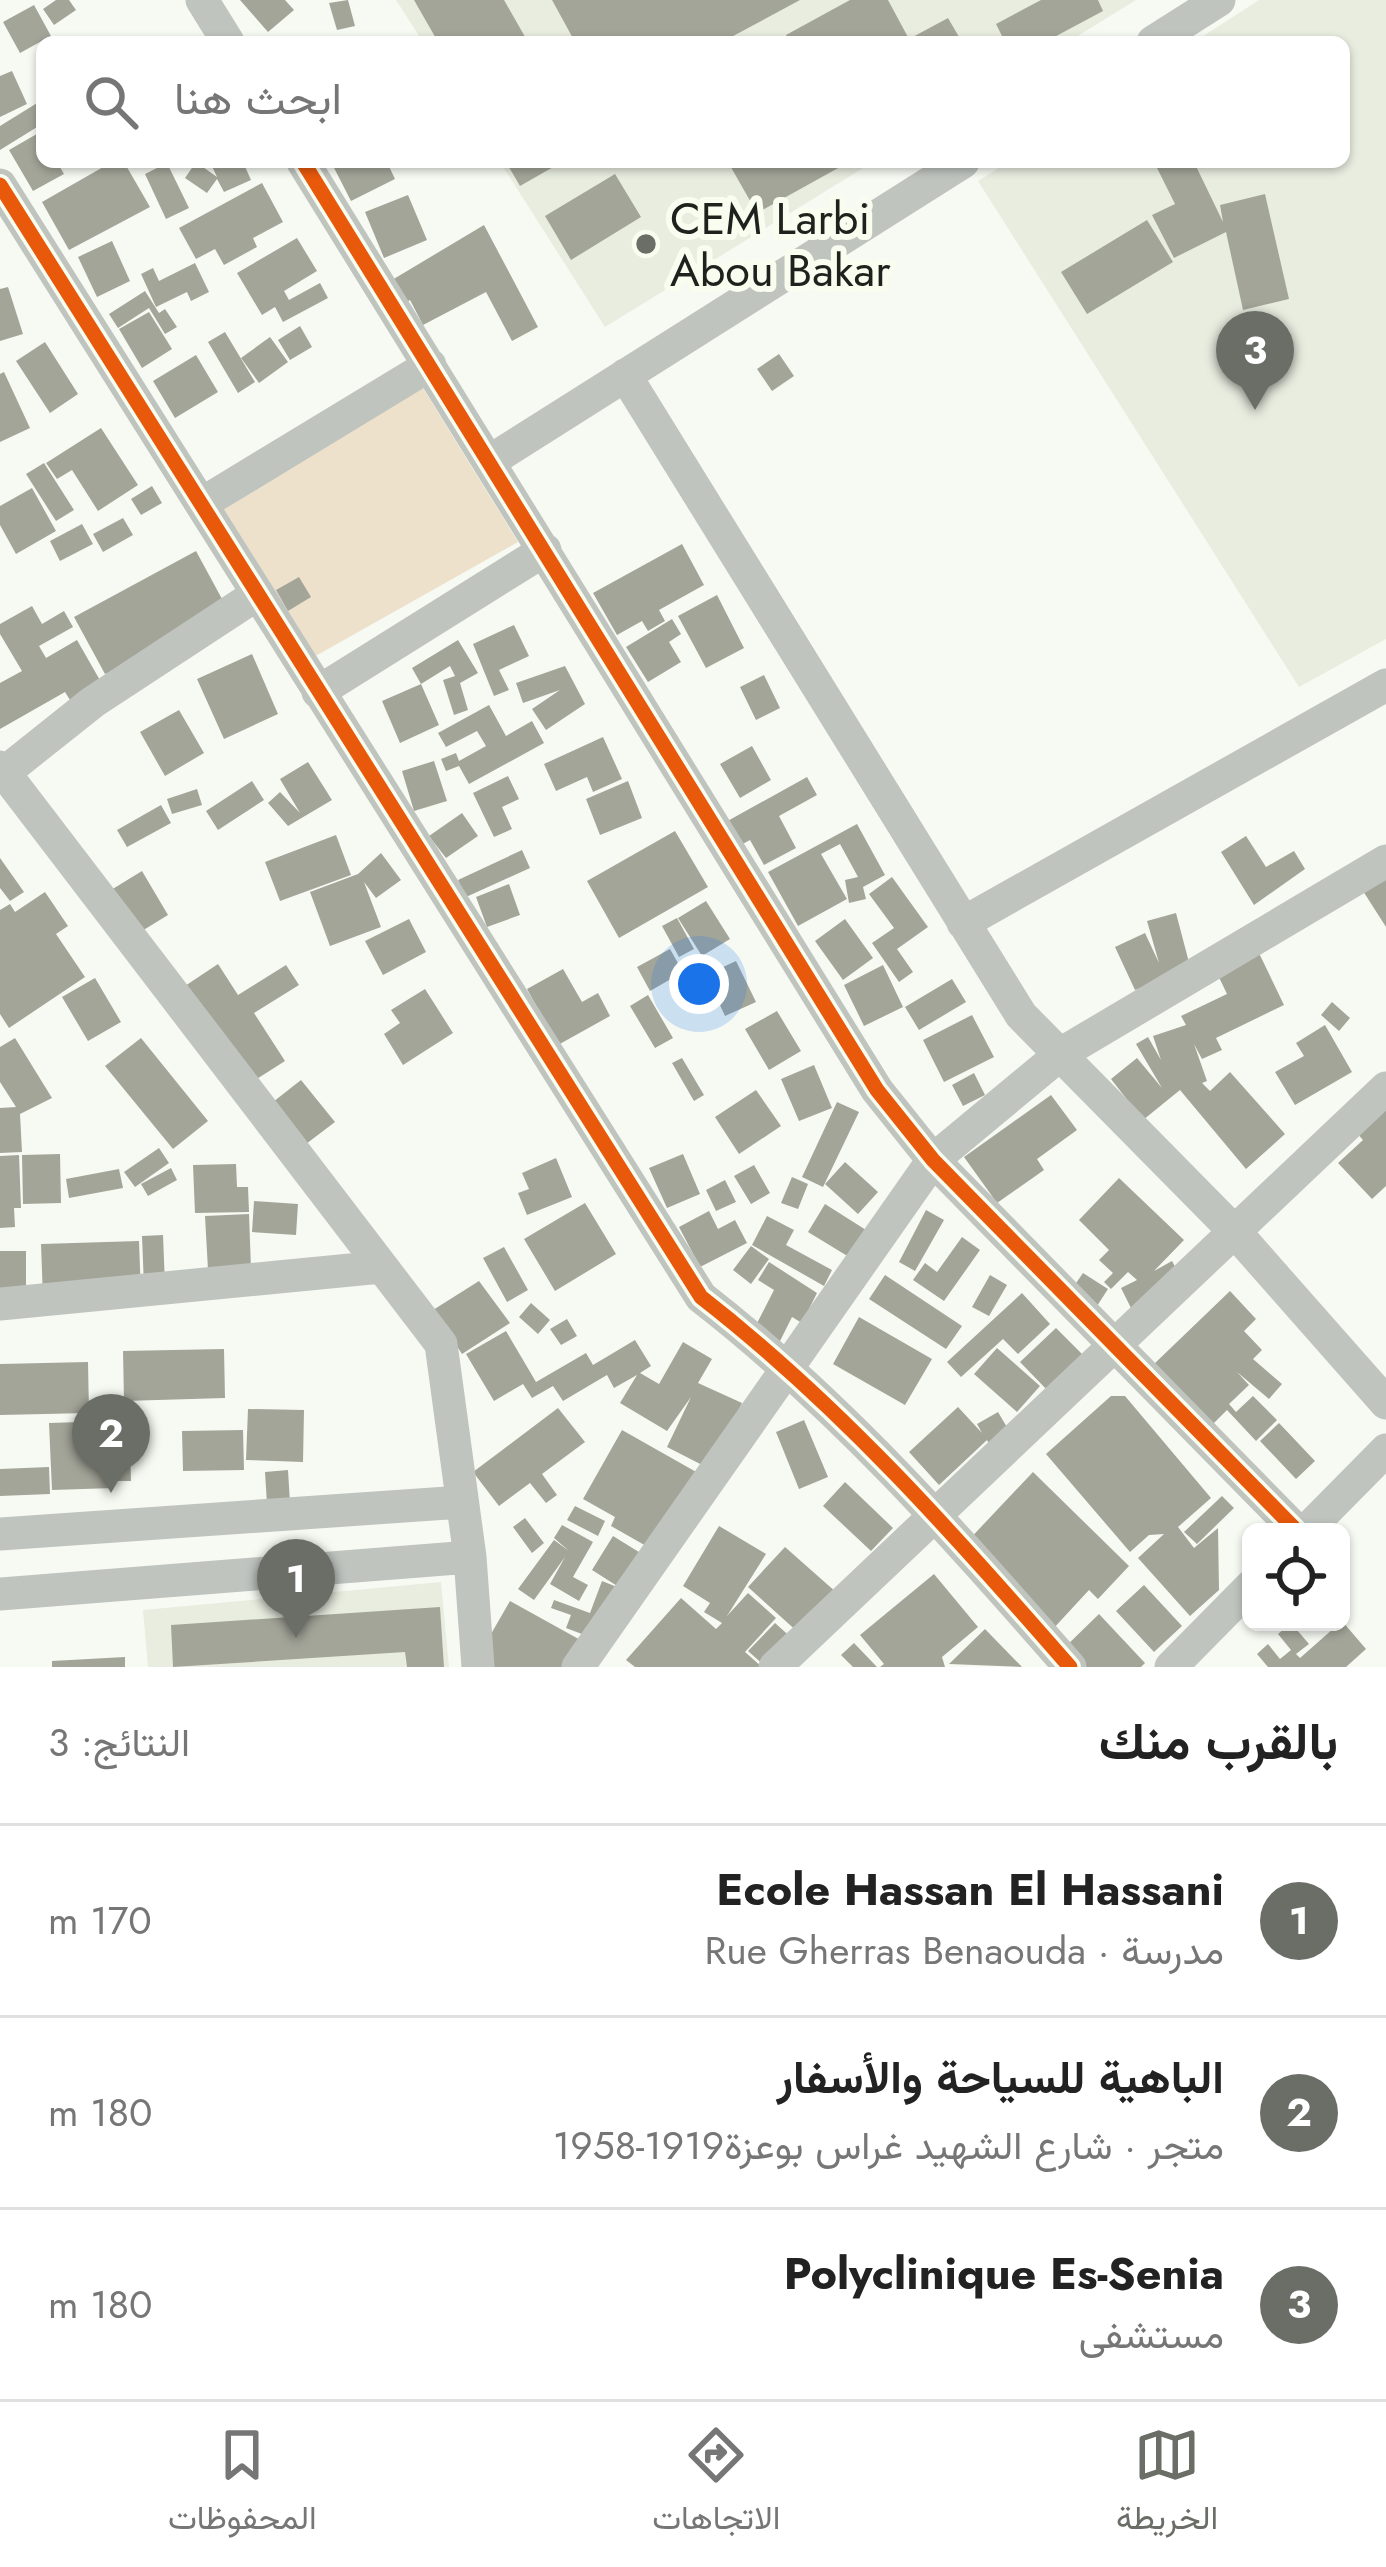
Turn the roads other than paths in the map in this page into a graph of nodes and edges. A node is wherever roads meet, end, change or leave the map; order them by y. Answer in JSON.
{"nodes":[{"id":1,"x":202,"y":0,"type":"edge"},
{"id":2,"x":1220,"y":0,"type":"edge"},
{"id":3,"x":224,"y":36,"type":"edge"},
{"id":4,"x":1163,"y":36,"type":"edge"},
{"id":5,"x":307,"y":168,"type":"edge"},
{"id":6,"x":954,"y":168,"type":"edge"},
{"id":7,"x":0,"y":185,"type":"edge"},
{"id":8,"x":430,"y":365,"type":"junction"},
{"id":9,"x":626,"y":375,"type":"junction"},
{"id":10,"x":490,"y":461,"type":"junction"},
{"id":11,"x":201,"y":504,"type":"junction"},
{"id":12,"x":545,"y":550,"type":"junction"},
{"id":13,"x":256,"y":595,"type":"junction"},
{"id":14,"x":1386,"y":685,"type":"edge"},
{"id":15,"x":319,"y":692,"type":"junction"},
{"id":16,"x":2,"y":772,"type":"edge"},
{"id":17,"x":1386,"y":861,"type":"edge"},
{"id":18,"x":963,"y":923,"type":"junction"},
{"id":19,"x":1062,"y":1053,"type":"junction"},
{"id":20,"x":1386,"y":1088,"type":"edge"},
{"id":21,"x":933,"y":1160,"type":"junction"},
{"id":22,"x":1236,"y":1233,"type":"junction"},
{"id":23,"x":381,"y":1267,"type":"junction"},
{"id":24,"x":0,"y":1304,"type":"edge"},
{"id":25,"x":1116,"y":1347,"type":"junction"},
{"id":26,"x":787,"y":1364,"type":"junction"},
{"id":27,"x":1386,"y":1403,"type":"edge"},
{"id":28,"x":1386,"y":1450,"type":"edge"},
{"id":29,"x":462,"y":1502,"type":"junction"},
{"id":30,"x":937,"y":1515,"type":"junction"},
{"id":31,"x":1292,"y":1523,"type":"edge"},
{"id":32,"x":1310,"y":1523,"type":"edge"},
{"id":33,"x":0,"y":1534,"type":"edge"},
{"id":34,"x":470,"y":1557,"type":"junction"},
{"id":35,"x":0,"y":1594,"type":"edge"},
{"id":36,"x":1242,"y":1595,"type":"edge"},
{"id":37,"x":478,"y":1667,"type":"edge"},
{"id":38,"x":578,"y":1667,"type":"edge"},
{"id":39,"x":775,"y":1667,"type":"edge"},
{"id":40,"x":1070,"y":1667,"type":"edge"},
{"id":41,"x":1171,"y":1667,"type":"edge"}],
"edges":[{"from":1,"to":3,"type":"street"},
{"from":2,"to":4,"type":"street"},
{"from":5,"to":8,"type":"street"},
{"from":6,"to":9,"type":"street"},
{"from":7,"to":11,"type":"street"},
{"from":8,"to":10,"type":"street"},
{"from":8,"to":11,"type":"street"},
{"from":9,"to":10,"type":"street"},
{"from":9,"to":18,"type":"street"},
{"from":10,"to":12,"type":"street"},
{"from":11,"to":13,"type":"street"},
{"from":12,"to":15,"type":"street"},
{"from":12,"to":21,"type":"street"},
{"from":13,"to":15,"type":"street"},
{"from":13,"to":16,"type":"street"},
{"from":14,"to":18,"type":"street"},
{"from":15,"to":26,"type":"street"},
{"from":16,"to":23,"type":"street"},
{"from":17,"to":19,"type":"street"},
{"from":18,"to":19,"type":"street"},
{"from":19,"to":21,"type":"street"},
{"from":19,"to":22,"type":"street"},
{"from":20,"to":22,"type":"street"},
{"from":21,"to":25,"type":"street"},
{"from":21,"to":26,"type":"street"},
{"from":22,"to":25,"type":"street"},
{"from":22,"to":27,"type":"street"},
{"from":23,"to":24,"type":"street"},
{"from":23,"to":29,"type":"street"},
{"from":25,"to":30,"type":"street"},
{"from":25,"to":31,"type":"street"},
{"from":26,"to":30,"type":"street"},
{"from":26,"to":38,"type":"street"},
{"from":28,"to":32,"type":"street"},
{"from":29,"to":33,"type":"street"},
{"from":29,"to":34,"type":"street"},
{"from":30,"to":39,"type":"street"},
{"from":30,"to":40,"type":"street"},
{"from":34,"to":35,"type":"street"},
{"from":34,"to":37,"type":"street"},
{"from":36,"to":41,"type":"street"}]}
